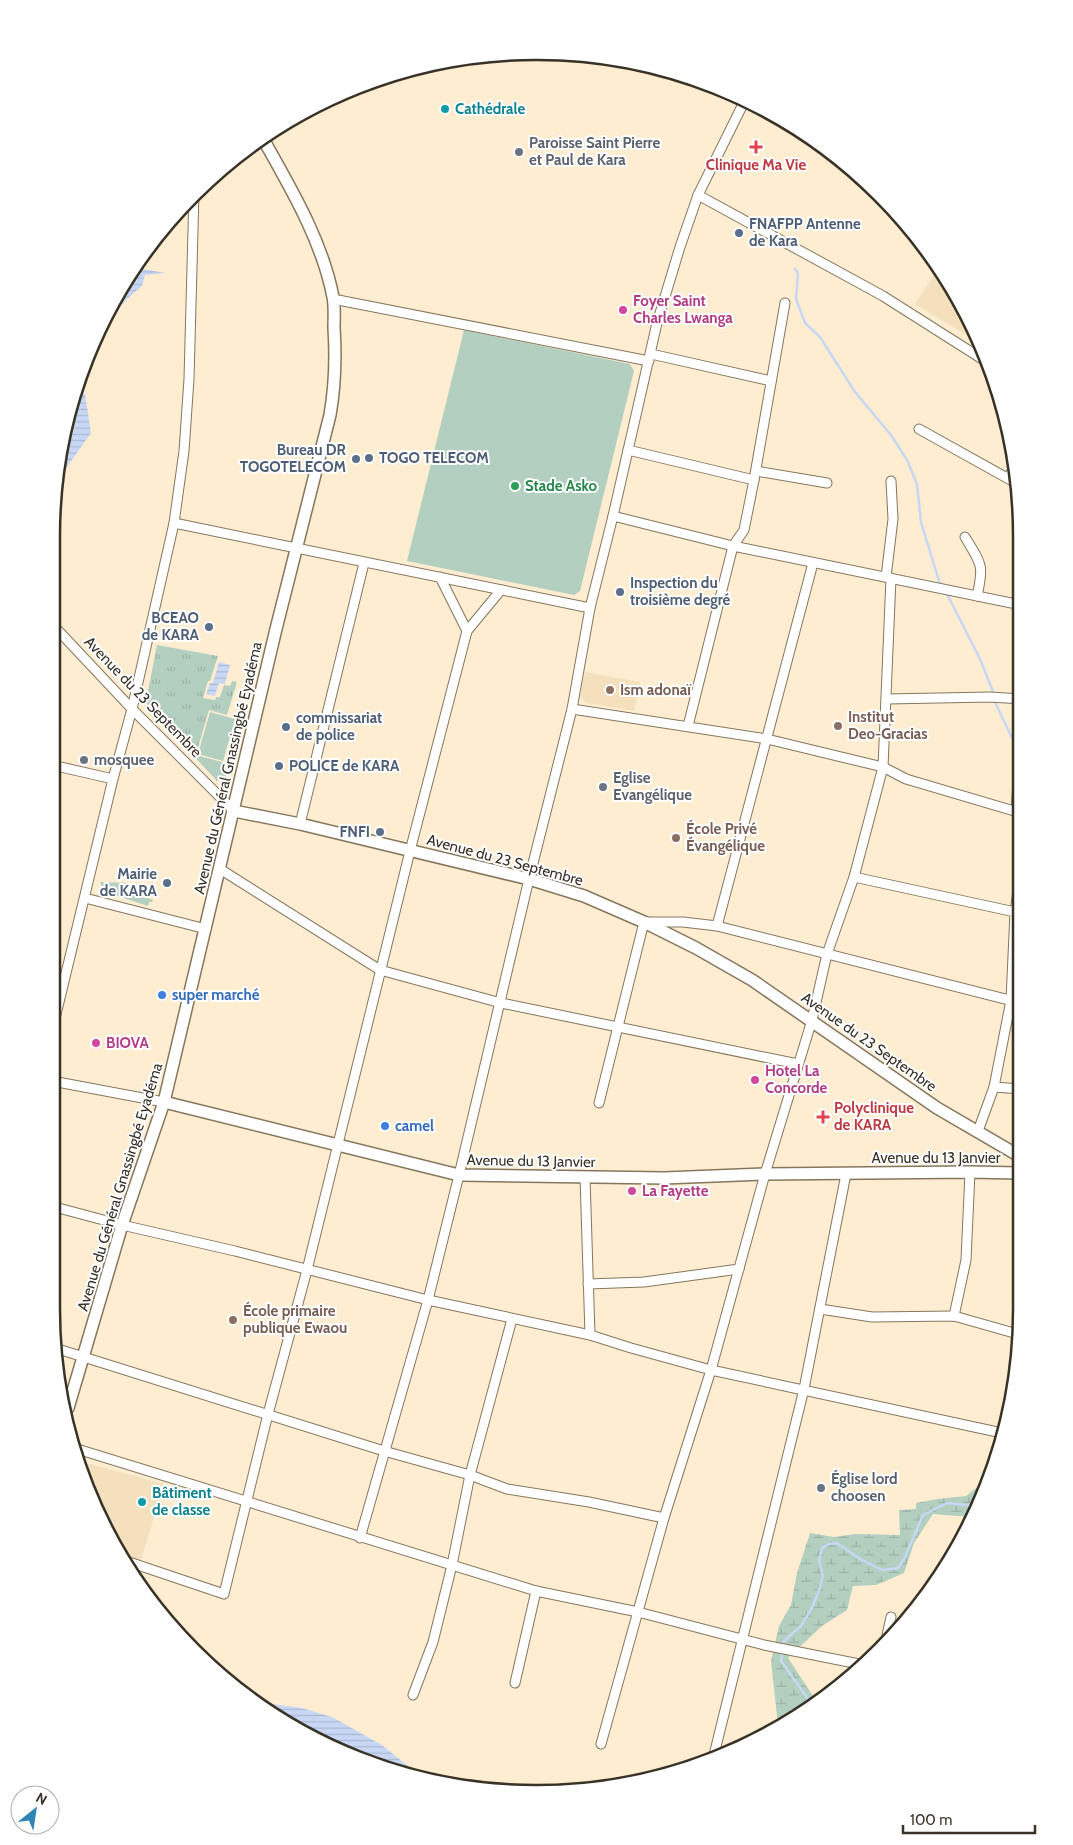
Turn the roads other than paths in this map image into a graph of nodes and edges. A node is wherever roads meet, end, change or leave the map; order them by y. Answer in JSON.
{"nodes":[{"id":1,"x":742,"y":107,"type":"edge"},
{"id":2,"x":266,"y":144,"type":"edge"},
{"id":3,"x":698,"y":195,"type":"junction"},
{"id":4,"x":194,"y":206,"type":"edge"},
{"id":5,"x":333,"y":299,"type":"junction"},
{"id":6,"x":785,"y":303,"type":"dead end"},
{"id":7,"x":978,"y":356,"type":"edge"},
{"id":8,"x":650,"y":357,"type":"junction"},
{"id":9,"x":771,"y":381,"type":"junction"},
{"id":10,"x":919,"y":429,"type":"dead end"},
{"id":11,"x":628,"y":450,"type":"junction"},
{"id":12,"x":755,"y":476,"type":"junction"},
{"id":13,"x":1008,"y":478,"type":"edge"},
{"id":14,"x":891,"y":481,"type":"dead end"},
{"id":15,"x":827,"y":484,"type":"dead end"},
{"id":16,"x":613,"y":516,"type":"junction"},
{"id":17,"x":174,"y":523,"type":"junction"},
{"id":18,"x":966,"y":538,"type":"dead end"},
{"id":19,"x":733,"y":546,"type":"junction"},
{"id":20,"x":296,"y":548,"type":"junction"},
{"id":21,"x":364,"y":563,"type":"junction"},
{"id":22,"x":813,"y":563,"type":"junction"},
{"id":23,"x":440,"y":577,"type":"junction"},
{"id":24,"x":888,"y":578,"type":"junction"},
{"id":25,"x":501,"y":590,"type":"junction"},
{"id":26,"x":977,"y":596,"type":"junction"},
{"id":27,"x":1013,"y":603,"type":"edge"},
{"id":28,"x":590,"y":608,"type":"junction"},
{"id":29,"x":467,"y":631,"type":"junction"},
{"id":30,"x":60,"y":632,"type":"edge"},
{"id":31,"x":887,"y":699,"type":"junction"},
{"id":32,"x":1013,"y":699,"type":"edge"},
{"id":33,"x":132,"y":709,"type":"junction"},
{"id":34,"x":572,"y":709,"type":"junction"},
{"id":35,"x":688,"y":726,"type":"junction"},
{"id":36,"x":767,"y":739,"type":"junction"},
{"id":37,"x":60,"y":767,"type":"edge"},
{"id":38,"x":883,"y":767,"type":"junction"},
{"id":39,"x":113,"y":779,"type":"junction"},
{"id":40,"x":234,"y":811,"type":"junction"},
{"id":41,"x":1013,"y":811,"type":"edge"},
{"id":42,"x":300,"y":824,"type":"junction"},
{"id":43,"x":410,"y":851,"type":"junction"},
{"id":44,"x":220,"y":869,"type":"junction"},
{"id":45,"x":854,"y":877,"type":"junction"},
{"id":46,"x":529,"y":879,"type":"junction"},
{"id":47,"x":85,"y":898,"type":"junction"},
{"id":48,"x":1013,"y":912,"type":"edge"},
{"id":49,"x":644,"y":922,"type":"junction"},
{"id":50,"x":717,"y":926,"type":"junction"},
{"id":51,"x":206,"y":929,"type":"junction"},
{"id":52,"x":826,"y":954,"type":"junction"},
{"id":53,"x":1013,"y":956,"type":"edge"},
{"id":54,"x":380,"y":970,"type":"junction"},
{"id":55,"x":62,"y":987,"type":"joint"},
{"id":56,"x":60,"y":996,"type":"edge"},
{"id":57,"x":1011,"y":1000,"type":"junction"},
{"id":58,"x":501,"y":1003,"type":"junction"},
{"id":59,"x":812,"y":1020,"type":"junction"},
{"id":60,"x":619,"y":1027,"type":"junction"},
{"id":61,"x":798,"y":1064,"type":"junction"},
{"id":62,"x":60,"y":1082,"type":"edge"},
{"id":63,"x":994,"y":1087,"type":"junction"},
{"id":64,"x":1013,"y":1088,"type":"edge"},
{"id":65,"x":164,"y":1102,"type":"junction"},
{"id":66,"x":599,"y":1102,"type":"dead end"},
{"id":67,"x":978,"y":1131,"type":"junction"},
{"id":68,"x":337,"y":1145,"type":"junction"},
{"id":69,"x":1013,"y":1152,"type":"edge"},
{"id":70,"x":970,"y":1172,"type":"junction"},
{"id":71,"x":765,"y":1174,"type":"junction"},
{"id":72,"x":846,"y":1174,"type":"junction"},
{"id":73,"x":1013,"y":1174,"type":"edge"},
{"id":74,"x":459,"y":1175,"type":"junction"},
{"id":75,"x":585,"y":1177,"type":"junction"},
{"id":76,"x":60,"y":1208,"type":"edge"},
{"id":77,"x":122,"y":1225,"type":"junction"},
{"id":78,"x":739,"y":1269,"type":"junction"},
{"id":79,"x":307,"y":1270,"type":"junction"},
{"id":80,"x":588,"y":1284,"type":"junction"},
{"id":81,"x":428,"y":1300,"type":"junction"},
{"id":82,"x":820,"y":1309,"type":"junction"},
{"id":83,"x":954,"y":1316,"type":"junction"},
{"id":84,"x":512,"y":1319,"type":"junction"},
{"id":85,"x":1012,"y":1333,"type":"edge"},
{"id":86,"x":590,"y":1335,"type":"junction"},
{"id":87,"x":62,"y":1350,"type":"edge"},
{"id":88,"x":84,"y":1357,"type":"junction"},
{"id":89,"x":710,"y":1370,"type":"junction"},
{"id":90,"x":804,"y":1389,"type":"junction"},
{"id":91,"x":70,"y":1403,"type":"edge"},
{"id":92,"x":268,"y":1414,"type":"junction"},
{"id":93,"x":997,"y":1432,"type":"edge"},
{"id":94,"x":82,"y":1450,"type":"edge"},
{"id":95,"x":384,"y":1451,"type":"junction"},
{"id":96,"x":470,"y":1475,"type":"junction"},
{"id":97,"x":247,"y":1503,"type":"junction"},
{"id":98,"x":664,"y":1518,"type":"junction"},
{"id":99,"x":360,"y":1538,"type":"junction"},
{"id":100,"x":134,"y":1564,"type":"edge"},
{"id":101,"x":452,"y":1565,"type":"junction"},
{"id":102,"x":536,"y":1592,"type":"junction"},
{"id":103,"x":638,"y":1612,"type":"junction"},
{"id":104,"x":891,"y":1617,"type":"dead end"},
{"id":105,"x":888,"y":1630,"type":"edge"},
{"id":106,"x":741,"y":1638,"type":"junction"},
{"id":107,"x":855,"y":1663,"type":"edge"},
{"id":108,"x":515,"y":1683,"type":"dead end"},
{"id":109,"x":413,"y":1695,"type":"dead end"},
{"id":110,"x":601,"y":1744,"type":"dead end"},
{"id":111,"x":715,"y":1750,"type":"edge"}],
"edges":[{"from":1,"to":3,"type":"street"},
{"from":2,"to":5,"type":"main road","name":"Avenue du Général Gnassingbé Eyadéma"},
{"from":3,"to":7,"type":"street"},
{"from":3,"to":8,"type":"street"},
{"from":4,"to":17,"type":"street"},
{"from":5,"to":8,"type":"street"},
{"from":5,"to":20,"type":"main road","name":"Avenue du Général Gnassingbé Eyadéma"},
{"from":6,"to":9,"type":"street"},
{"from":8,"to":9,"type":"street"},
{"from":8,"to":11,"type":"street"},
{"from":9,"to":12,"type":"street"},
{"from":10,"to":13,"type":"street"},
{"from":11,"to":12,"type":"street"},
{"from":11,"to":16,"type":"street"},
{"from":12,"to":15,"type":"street"},
{"from":12,"to":19,"type":"street"},
{"from":14,"to":24,"type":"street"},
{"from":16,"to":19,"type":"street"},
{"from":16,"to":28,"type":"street"},
{"from":17,"to":20,"type":"street"},
{"from":17,"to":33,"type":"street"},
{"from":18,"to":26,"type":"street"},
{"from":19,"to":22,"type":"street"},
{"from":19,"to":35,"type":"street"},
{"from":20,"to":21,"type":"street"},
{"from":20,"to":40,"type":"main road","name":"Avenue du Général Gnassingbé Eyadéma"},
{"from":21,"to":23,"type":"street"},
{"from":21,"to":42,"type":"street"},
{"from":22,"to":24,"type":"street"},
{"from":22,"to":36,"type":"street"},
{"from":23,"to":25,"type":"street"},
{"from":23,"to":29,"type":"street"},
{"from":24,"to":26,"type":"street"},
{"from":24,"to":31,"type":"street"},
{"from":25,"to":28,"type":"street"},
{"from":25,"to":29,"type":"street"},
{"from":26,"to":27,"type":"street"},
{"from":28,"to":34,"type":"street"},
{"from":29,"to":43,"type":"street"},
{"from":30,"to":33,"type":"street","name":"Avenue du 23 Septembre"},
{"from":31,"to":32,"type":"street"},
{"from":31,"to":38,"type":"street"},
{"from":33,"to":39,"type":"street"},
{"from":33,"to":40,"type":"street","name":"Avenue du 23 Septembre"},
{"from":34,"to":35,"type":"street"},
{"from":34,"to":46,"type":"street"},
{"from":35,"to":36,"type":"street"},
{"from":36,"to":38,"type":"street"},
{"from":36,"to":50,"type":"street"},
{"from":37,"to":39,"type":"street"},
{"from":38,"to":41,"type":"street"},
{"from":38,"to":45,"type":"street"},
{"from":39,"to":47,"type":"street"},
{"from":40,"to":42,"type":"main road","name":"Avenue du 23 Septembre"},
{"from":40,"to":44,"type":"main road","name":"Avenue du Général Gnassingbé Eyadéma"},
{"from":42,"to":43,"type":"main road","name":"Avenue du 23 Septembre"},
{"from":43,"to":46,"type":"main road","name":"Avenue du 23 Septembre"},
{"from":43,"to":54,"type":"street"},
{"from":44,"to":51,"type":"main road","name":"Avenue du Général Gnassingbé Eyadéma"},
{"from":44,"to":54,"type":"street"},
{"from":45,"to":48,"type":"street"},
{"from":45,"to":52,"type":"street"},
{"from":46,"to":49,"type":"main road","name":"Avenue du 23 Septembre"},
{"from":46,"to":58,"type":"street"},
{"from":47,"to":51,"type":"street"},
{"from":47,"to":55,"type":"street"},
{"from":49,"to":50,"type":"street"},
{"from":49,"to":59,"type":"main road","name":"Avenue du 23 Septembre"},
{"from":49,"to":60,"type":"street"},
{"from":50,"to":52,"type":"street"},
{"from":51,"to":65,"type":"main road","name":"Avenue du Général Gnassingbé Eyadéma"},
{"from":52,"to":57,"type":"street"},
{"from":52,"to":59,"type":"street"},
{"from":53,"to":57,"type":"street"},
{"from":54,"to":58,"type":"street"},
{"from":54,"to":68,"type":"street"},
{"from":55,"to":56,"type":"street"},
{"from":57,"to":63,"type":"street"},
{"from":58,"to":60,"type":"street"},
{"from":58,"to":74,"type":"street"},
{"from":59,"to":61,"type":"street"},
{"from":59,"to":67,"type":"main road","name":"Avenue du 23 Septembre"},
{"from":60,"to":61,"type":"street"},
{"from":60,"to":66,"type":"street"},
{"from":61,"to":71,"type":"street"},
{"from":62,"to":65,"type":"street","name":"Avenue du 13 Janvier"},
{"from":63,"to":64,"type":"street"},
{"from":63,"to":67,"type":"street"},
{"from":65,"to":68,"type":"main road","name":"Avenue du 13 Janvier"},
{"from":65,"to":77,"type":"main road","name":"Avenue du Général Gnassingbé Eyadéma"},
{"from":67,"to":69,"type":"main road","name":"Avenue du 23 Septembre"},
{"from":68,"to":74,"type":"main road","name":"Avenue du 13 Janvier"},
{"from":68,"to":79,"type":"street"},
{"from":70,"to":72,"type":"main road","name":"Avenue du 13 Janvier"},
{"from":70,"to":73,"type":"main road","name":"Avenue du 13 Janvier"},
{"from":70,"to":83,"type":"street"},
{"from":71,"to":72,"type":"main road","name":"Avenue du 13 Janvier"},
{"from":71,"to":75,"type":"main road","name":"Avenue du 13 Janvier"},
{"from":71,"to":78,"type":"street"},
{"from":72,"to":82,"type":"street"},
{"from":74,"to":75,"type":"main road","name":"Avenue du 13 Janvier"},
{"from":74,"to":81,"type":"street"},
{"from":75,"to":80,"type":"street"},
{"from":76,"to":77,"type":"street"},
{"from":77,"to":79,"type":"street"},
{"from":77,"to":88,"type":"main road","name":"Avenue du Général Gnassingbé Eyadéma"},
{"from":78,"to":80,"type":"street"},
{"from":78,"to":89,"type":"street"},
{"from":79,"to":81,"type":"street"},
{"from":79,"to":92,"type":"street"},
{"from":80,"to":86,"type":"street"},
{"from":81,"to":84,"type":"street"},
{"from":81,"to":95,"type":"street"},
{"from":82,"to":83,"type":"street"},
{"from":82,"to":90,"type":"street"},
{"from":83,"to":85,"type":"street"},
{"from":84,"to":86,"type":"street"},
{"from":84,"to":96,"type":"street"},
{"from":86,"to":89,"type":"street"},
{"from":87,"to":88,"type":"street"},
{"from":88,"to":91,"type":"main road","name":"Avenue du Général Gnassingbé Eyadéma"},
{"from":88,"to":92,"type":"street"},
{"from":89,"to":90,"type":"street"},
{"from":89,"to":98,"type":"street"},
{"from":90,"to":93,"type":"street"},
{"from":90,"to":106,"type":"street"},
{"from":92,"to":95,"type":"street"},
{"from":92,"to":97,"type":"street"},
{"from":94,"to":97,"type":"street"},
{"from":95,"to":96,"type":"street"},
{"from":95,"to":99,"type":"street"},
{"from":96,"to":98,"type":"street"},
{"from":96,"to":101,"type":"street"},
{"from":97,"to":99,"type":"street"},
{"from":97,"to":100,"type":"street"},
{"from":98,"to":103,"type":"street"},
{"from":99,"to":101,"type":"street"},
{"from":101,"to":102,"type":"street"},
{"from":101,"to":109,"type":"street"},
{"from":102,"to":103,"type":"street"},
{"from":102,"to":108,"type":"street"},
{"from":103,"to":106,"type":"street"},
{"from":103,"to":110,"type":"street"},
{"from":104,"to":105,"type":"street"},
{"from":106,"to":107,"type":"street"},
{"from":106,"to":111,"type":"street"}]}
